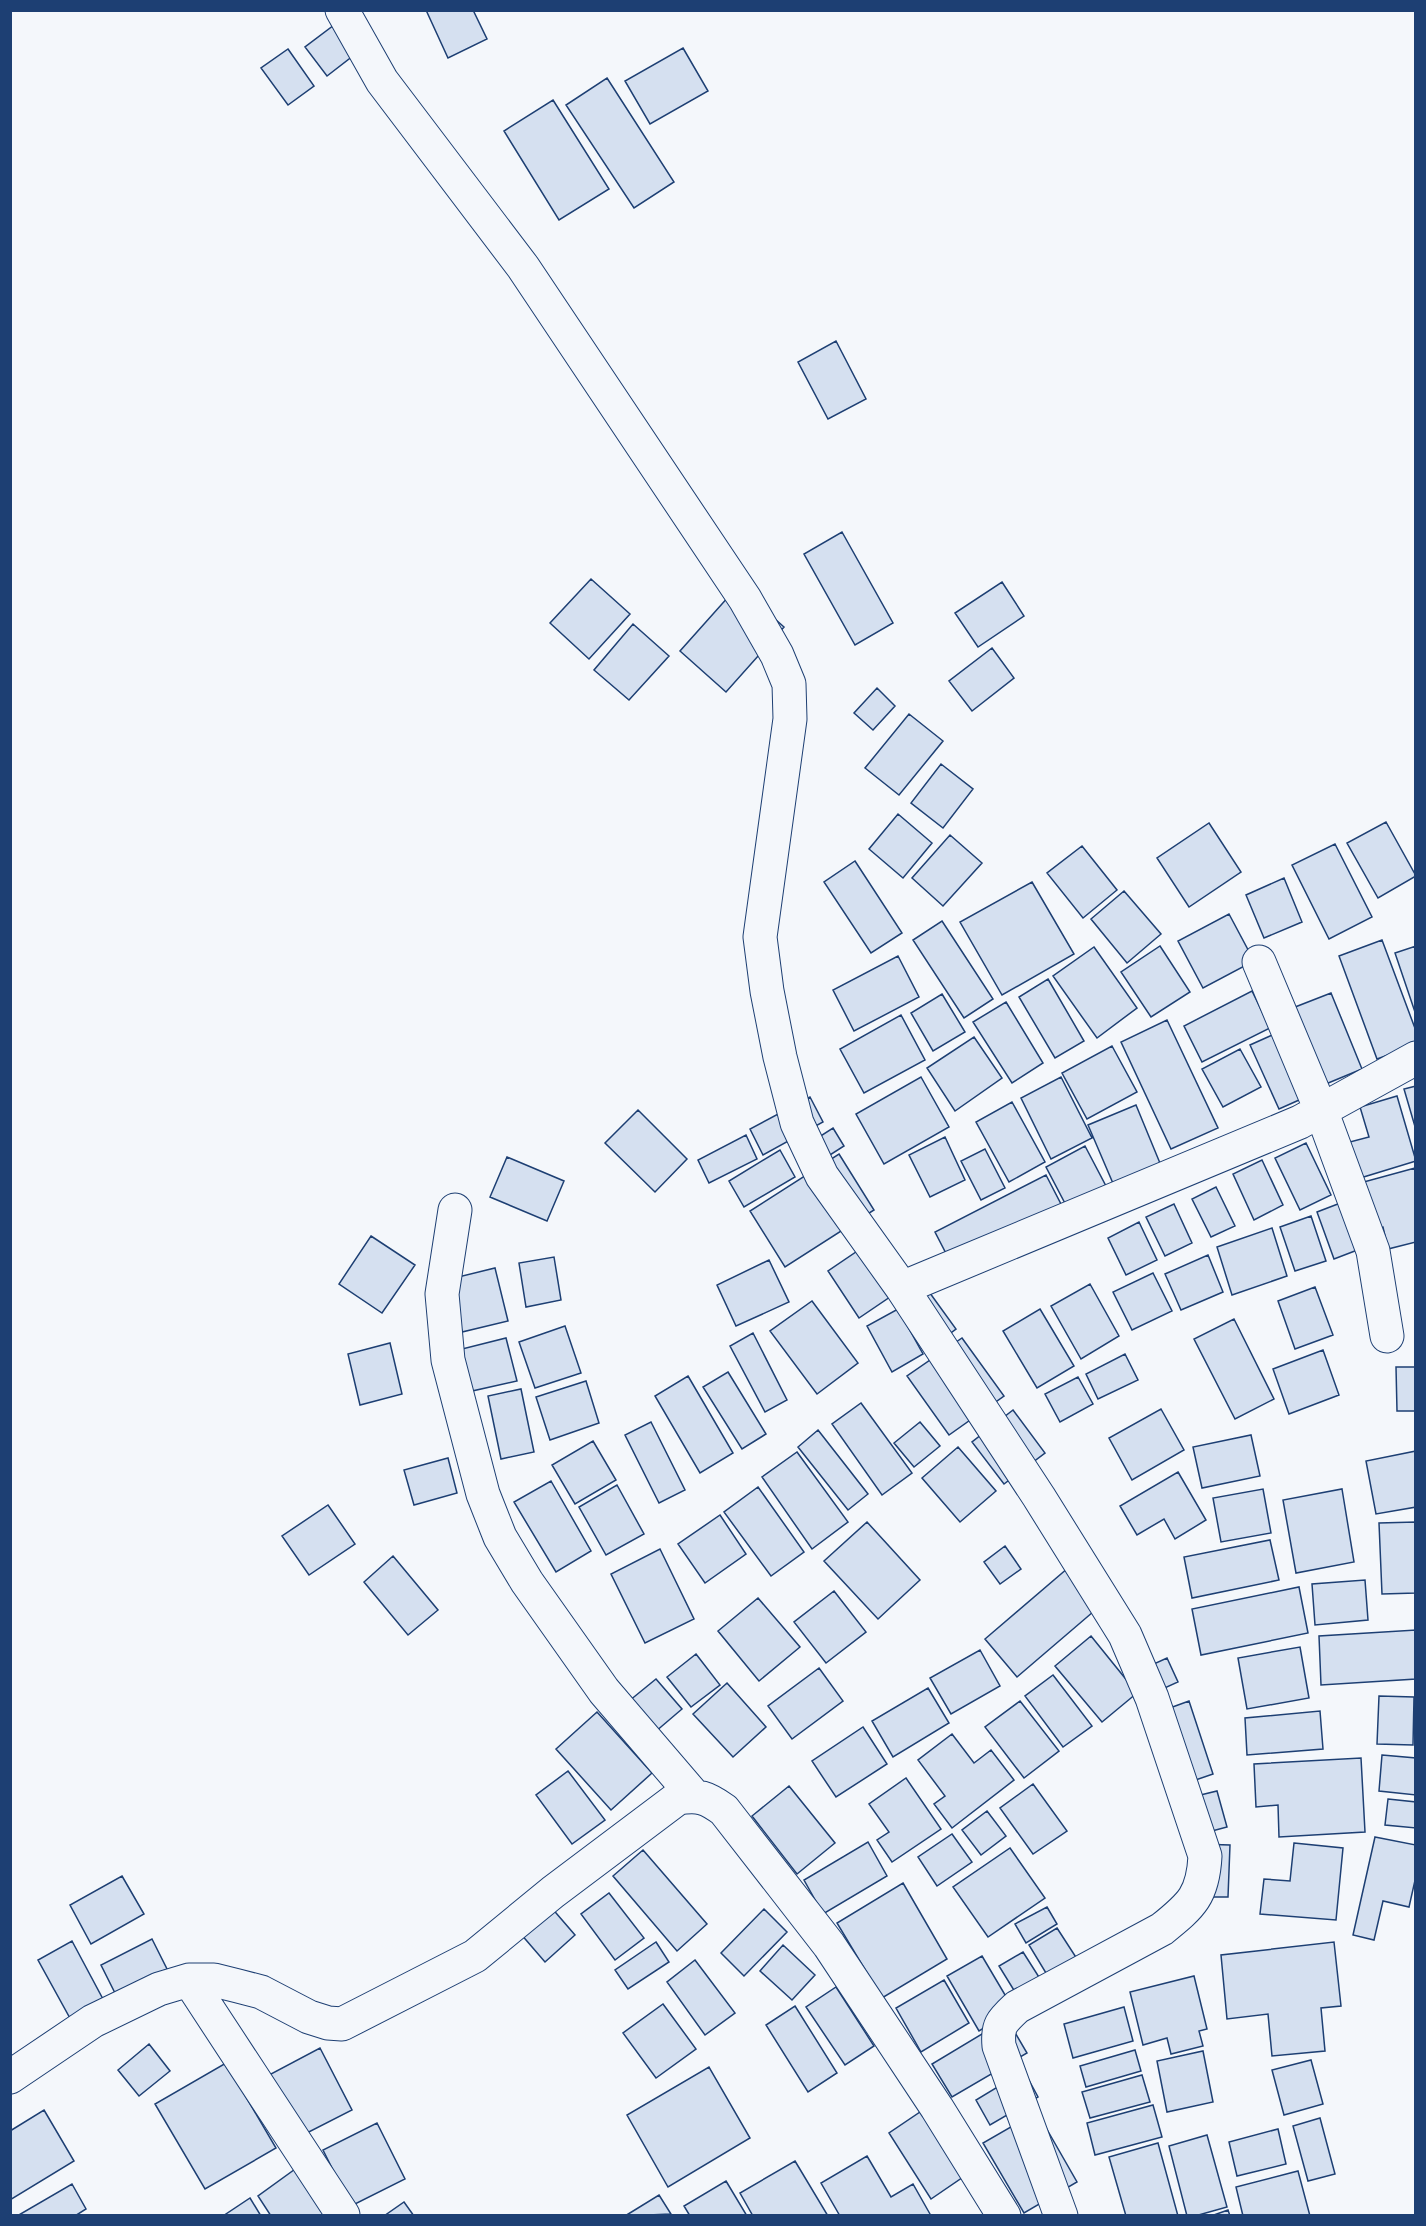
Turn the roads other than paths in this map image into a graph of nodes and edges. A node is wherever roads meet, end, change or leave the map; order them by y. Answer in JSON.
{"nodes":[{"id":1,"x":342,"y":10,"type":"edge"},
{"id":2,"x":1259,"y":962,"type":"dead end"},
{"id":3,"x":1416,"y":1058,"type":"edge"},
{"id":4,"x":1321,"y":1110,"type":"junction"},
{"id":5,"x":455,"y":1210,"type":"dead end"},
{"id":6,"x":902,"y":1288,"type":"junction"},
{"id":7,"x":1387,"y":1336,"type":"dead end"},
{"id":8,"x":694,"y":1796,"type":"junction"},
{"id":9,"x":189,"y":1980,"type":"junction"},
{"id":10,"x":10,"y":2077,"type":"edge"},
{"id":11,"x":343,"y":2215,"type":"edge"},
{"id":12,"x":1004,"y":2216,"type":"edge"},
{"id":13,"x":1061,"y":2216,"type":"edge"}],
"edges":[{"from":1,"to":6,"type":"street"},
{"from":2,"to":4,"type":"street"},
{"from":3,"to":4,"type":"street"},
{"from":4,"to":6,"type":"street"},
{"from":4,"to":7,"type":"street"},
{"from":5,"to":8,"type":"street"},
{"from":6,"to":13,"type":"street"},
{"from":8,"to":9,"type":"street"},
{"from":8,"to":12,"type":"street"},
{"from":9,"to":10,"type":"street"},
{"from":9,"to":11,"type":"street"}]}
